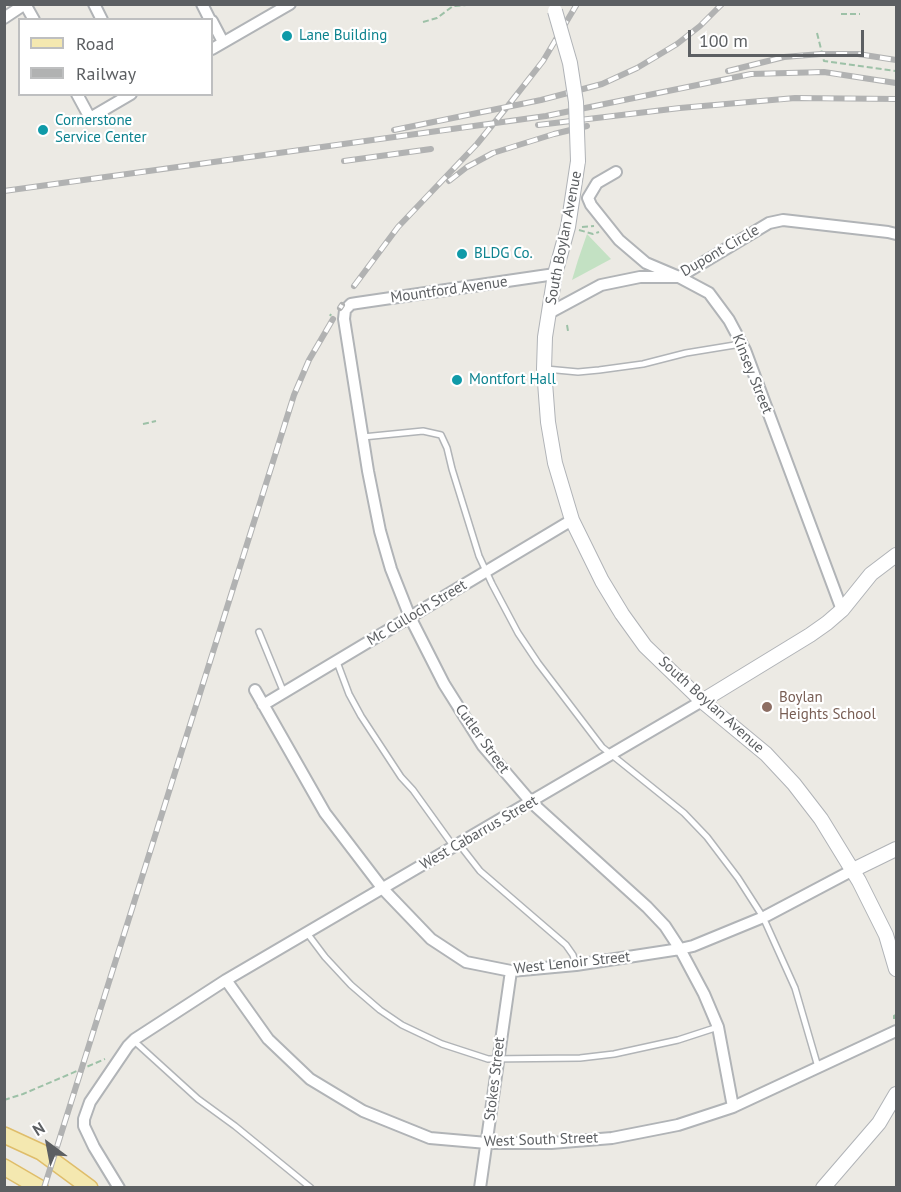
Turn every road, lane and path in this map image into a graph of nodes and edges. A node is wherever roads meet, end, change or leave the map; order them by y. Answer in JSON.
{"nodes":[{"id":1,"x":25,"y":4,"type":"edge"},
{"id":2,"x":94,"y":4,"type":"edge"},
{"id":3,"x":202,"y":4,"type":"edge"},
{"id":4,"x":290,"y":4,"type":"edge"},
{"id":5,"x":478,"y":4,"type":"edge"},
{"id":6,"x":554,"y":8,"type":"edge"},
{"id":7,"x":841,"y":14,"type":"dead end"},
{"id":8,"x":860,"y":14,"type":"dead end"},
{"id":9,"x":4,"y":18,"type":"edge"},
{"id":10,"x":33,"y":18,"type":"edge"},
{"id":11,"x":101,"y":18,"type":"edge"},
{"id":12,"x":210,"y":18,"type":"edge"},
{"id":13,"x":424,"y":22,"type":"dead end"},
{"id":14,"x":213,"y":24,"type":"edge"},
{"id":15,"x":817,"y":33,"type":"dead end"},
{"id":16,"x":223,"y":42,"type":"junction"},
{"id":17,"x":213,"y":48,"type":"edge"},
{"id":18,"x":897,"y":71,"type":"edge"},
{"id":19,"x":77,"y":96,"type":"edge"},
{"id":20,"x":128,"y":96,"type":"edge"},
{"id":21,"x":615,"y":172,"type":"dead end"},
{"id":22,"x":585,"y":231,"type":"dead end"},
{"id":23,"x":599,"y":232,"type":"dead end"},
{"id":24,"x":897,"y":234,"type":"edge"},
{"id":25,"x":555,"y":274,"type":"junction"},
{"id":26,"x":679,"y":277,"type":"junction"},
{"id":27,"x":345,"y":310,"type":"joint"},
{"id":28,"x":549,"y":313,"type":"junction"},
{"id":29,"x":567,"y":325,"type":"dead end"},
{"id":30,"x":568,"y":331,"type":"dead end"},
{"id":31,"x":743,"y":344,"type":"junction"},
{"id":32,"x":544,"y":369,"type":"junction"},
{"id":33,"x":156,"y":421,"type":"dead end"},
{"id":34,"x":143,"y":424,"type":"dead end"},
{"id":35,"x":363,"y":437,"type":"junction"},
{"id":36,"x":572,"y":520,"type":"junction"},
{"id":37,"x":897,"y":555,"type":"edge"},
{"id":38,"x":486,"y":572,"type":"junction"},
{"id":39,"x":842,"y":610,"type":"junction"},
{"id":40,"x":410,"y":617,"type":"junction"},
{"id":41,"x":259,"y":632,"type":"dead end"},
{"id":42,"x":337,"y":661,"type":"junction"},
{"id":43,"x":255,"y":690,"type":"dead end"},
{"id":44,"x":284,"y":693,"type":"junction"},
{"id":45,"x":702,"y":702,"type":"junction"},
{"id":46,"x":263,"y":705,"type":"junction"},
{"id":47,"x":611,"y":755,"type":"junction"},
{"id":48,"x":531,"y":802,"type":"junction"},
{"id":49,"x":456,"y":845,"type":"junction"},
{"id":50,"x":897,"y":849,"type":"edge"},
{"id":51,"x":853,"y":870,"type":"junction"},
{"id":52,"x":383,"y":890,"type":"junction"},
{"id":53,"x":763,"y":917,"type":"junction"},
{"id":54,"x":307,"y":933,"type":"junction"},
{"id":55,"x":680,"y":949,"type":"junction"},
{"id":56,"x":576,"y":965,"type":"junction"},
{"id":57,"x":897,"y":969,"type":"edge"},
{"id":58,"x":511,"y":971,"type":"junction"},
{"id":59,"x":226,"y":980,"type":"junction"},
{"id":60,"x":718,"y":1027,"type":"junction"},
{"id":61,"x":897,"y":1031,"type":"edge"},
{"id":62,"x":133,"y":1040,"type":"junction"},
{"id":63,"x":124,"y":1051,"type":"junction"},
{"id":64,"x":498,"y":1059,"type":"junction"},
{"id":65,"x":818,"y":1067,"type":"junction"},
{"id":66,"x":897,"y":1094,"type":"edge"},
{"id":67,"x":4,"y":1100,"type":"edge"},
{"id":68,"x":733,"y":1107,"type":"junction"},
{"id":69,"x":4,"y":1135,"type":"edge"},
{"id":70,"x":487,"y":1143,"type":"junction"},
{"id":71,"x":4,"y":1167,"type":"edge"},
{"id":72,"x":40,"y":1188,"type":"edge"},
{"id":73,"x":90,"y":1188,"type":"edge"},
{"id":74,"x":119,"y":1188,"type":"edge"},
{"id":75,"x":311,"y":1188,"type":"edge"},
{"id":76,"x":480,"y":1188,"type":"edge"},
{"id":77,"x":823,"y":1188,"type":"edge"}],
"edges":[{"from":1,"to":9,"type":"street"},
{"from":1,"to":10,"type":"street"},
{"from":2,"to":11,"type":"street"},
{"from":3,"to":12,"type":"street"},
{"from":4,"to":16,"type":"street"},
{"from":5,"to":13,"type":"path"},
{"from":6,"to":25,"type":"street","name":"South Boylan Avenue","bridge":true},
{"from":7,"to":8,"type":"path"},
{"from":14,"to":16,"type":"street"},
{"from":15,"to":18,"type":"path"},
{"from":16,"to":17,"type":"street"},
{"from":19,"to":20,"type":"street"},
{"from":21,"to":26,"type":"street","name":"Kinsey Street"},
{"from":22,"to":23,"type":"path"},
{"from":24,"to":26,"type":"street","name":"Dupont Circle"},
{"from":25,"to":27,"type":"street","name":"Mountford Avenue"},
{"from":25,"to":28,"type":"street","name":"South Boylan Avenue"},
{"from":26,"to":28,"type":"street","name":"Dupont Circle"},
{"from":26,"to":31,"type":"street","name":"Kinsey Street"},
{"from":27,"to":35,"type":"street","name":"Cutler Street"},
{"from":28,"to":32,"type":"street","name":"South Boylan Avenue"},
{"from":29,"to":30,"type":"path"},
{"from":31,"to":32,"type":"lane"},
{"from":31,"to":39,"type":"street","name":"Kinsey Street"},
{"from":32,"to":36,"type":"street","name":"South Boylan Avenue"},
{"from":33,"to":34,"type":"path"},
{"from":35,"to":38,"type":"lane"},
{"from":35,"to":40,"type":"street","name":"Cutler Street"},
{"from":36,"to":38,"type":"street","name":"Mc Culloch Street"},
{"from":36,"to":45,"type":"street","name":"South Boylan Avenue"},
{"from":37,"to":39,"type":"street","name":"West Cabarrus Street"},
{"from":38,"to":40,"type":"street","name":"Mc Culloch Street"},
{"from":38,"to":47,"type":"lane"},
{"from":39,"to":45,"type":"street","name":"West Cabarrus Street"},
{"from":40,"to":42,"type":"street","name":"Mc Culloch Street"},
{"from":40,"to":48,"type":"street","name":"Cutler Street"},
{"from":41,"to":44,"type":"lane"},
{"from":42,"to":44,"type":"street","name":"Mc Culloch Street"},
{"from":42,"to":49,"type":"lane"},
{"from":43,"to":46,"type":"street","name":"West Lenoir Street"},
{"from":44,"to":46,"type":"street","name":"Mc Culloch Street"},
{"from":45,"to":47,"type":"street","name":"West Cabarrus Street"},
{"from":45,"to":51,"type":"street","name":"South Boylan Avenue"},
{"from":46,"to":52,"type":"street","name":"West Lenoir Street"},
{"from":47,"to":48,"type":"street","name":"West Cabarrus Street"},
{"from":47,"to":53,"type":"lane"},
{"from":48,"to":49,"type":"street","name":"West Cabarrus Street"},
{"from":48,"to":55,"type":"street","name":"Cutler Street"},
{"from":49,"to":52,"type":"street","name":"West Cabarrus Street"},
{"from":49,"to":56,"type":"lane"},
{"from":50,"to":51,"type":"street","name":"West Lenoir Street"},
{"from":51,"to":53,"type":"street","name":"West Lenoir Street"},
{"from":51,"to":57,"type":"street","name":"South Boylan Avenue"},
{"from":52,"to":54,"type":"street","name":"West Cabarrus Street"},
{"from":52,"to":58,"type":"street","name":"West Lenoir Street"},
{"from":53,"to":55,"type":"street","name":"West Lenoir Street"},
{"from":53,"to":65,"type":"lane"},
{"from":54,"to":59,"type":"street","name":"West Cabarrus Street"},
{"from":54,"to":64,"type":"lane"},
{"from":55,"to":56,"type":"street","name":"West Lenoir Street"},
{"from":55,"to":60,"type":"street","name":"Cutler Street"},
{"from":56,"to":58,"type":"street","name":"West Lenoir Street"},
{"from":58,"to":64,"type":"street","name":"Stokes Street"},
{"from":59,"to":62,"type":"street","name":"West Cabarrus Street"},
{"from":59,"to":70,"type":"street","name":"West South Street"},
{"from":60,"to":64,"type":"lane"},
{"from":60,"to":68,"type":"street","name":"Cutler Street"},
{"from":61,"to":65,"type":"street","name":"West South Street"},
{"from":62,"to":63,"type":"street","name":"West Cabarrus Street"},
{"from":62,"to":75,"type":"lane"},
{"from":63,"to":67,"type":"path"},
{"from":63,"to":74,"type":"street","name":"West Cabarrus Street"},
{"from":64,"to":70,"type":"street","name":"Stokes Street"},
{"from":65,"to":68,"type":"street","name":"West South Street"},
{"from":66,"to":77,"type":"street"},
{"from":68,"to":70,"type":"street","name":"West South Street"},
{"from":69,"to":73,"type":"main road"},
{"from":70,"to":76,"type":"street","name":"Stokes Street"},
{"from":71,"to":72,"type":"main road"}]}
